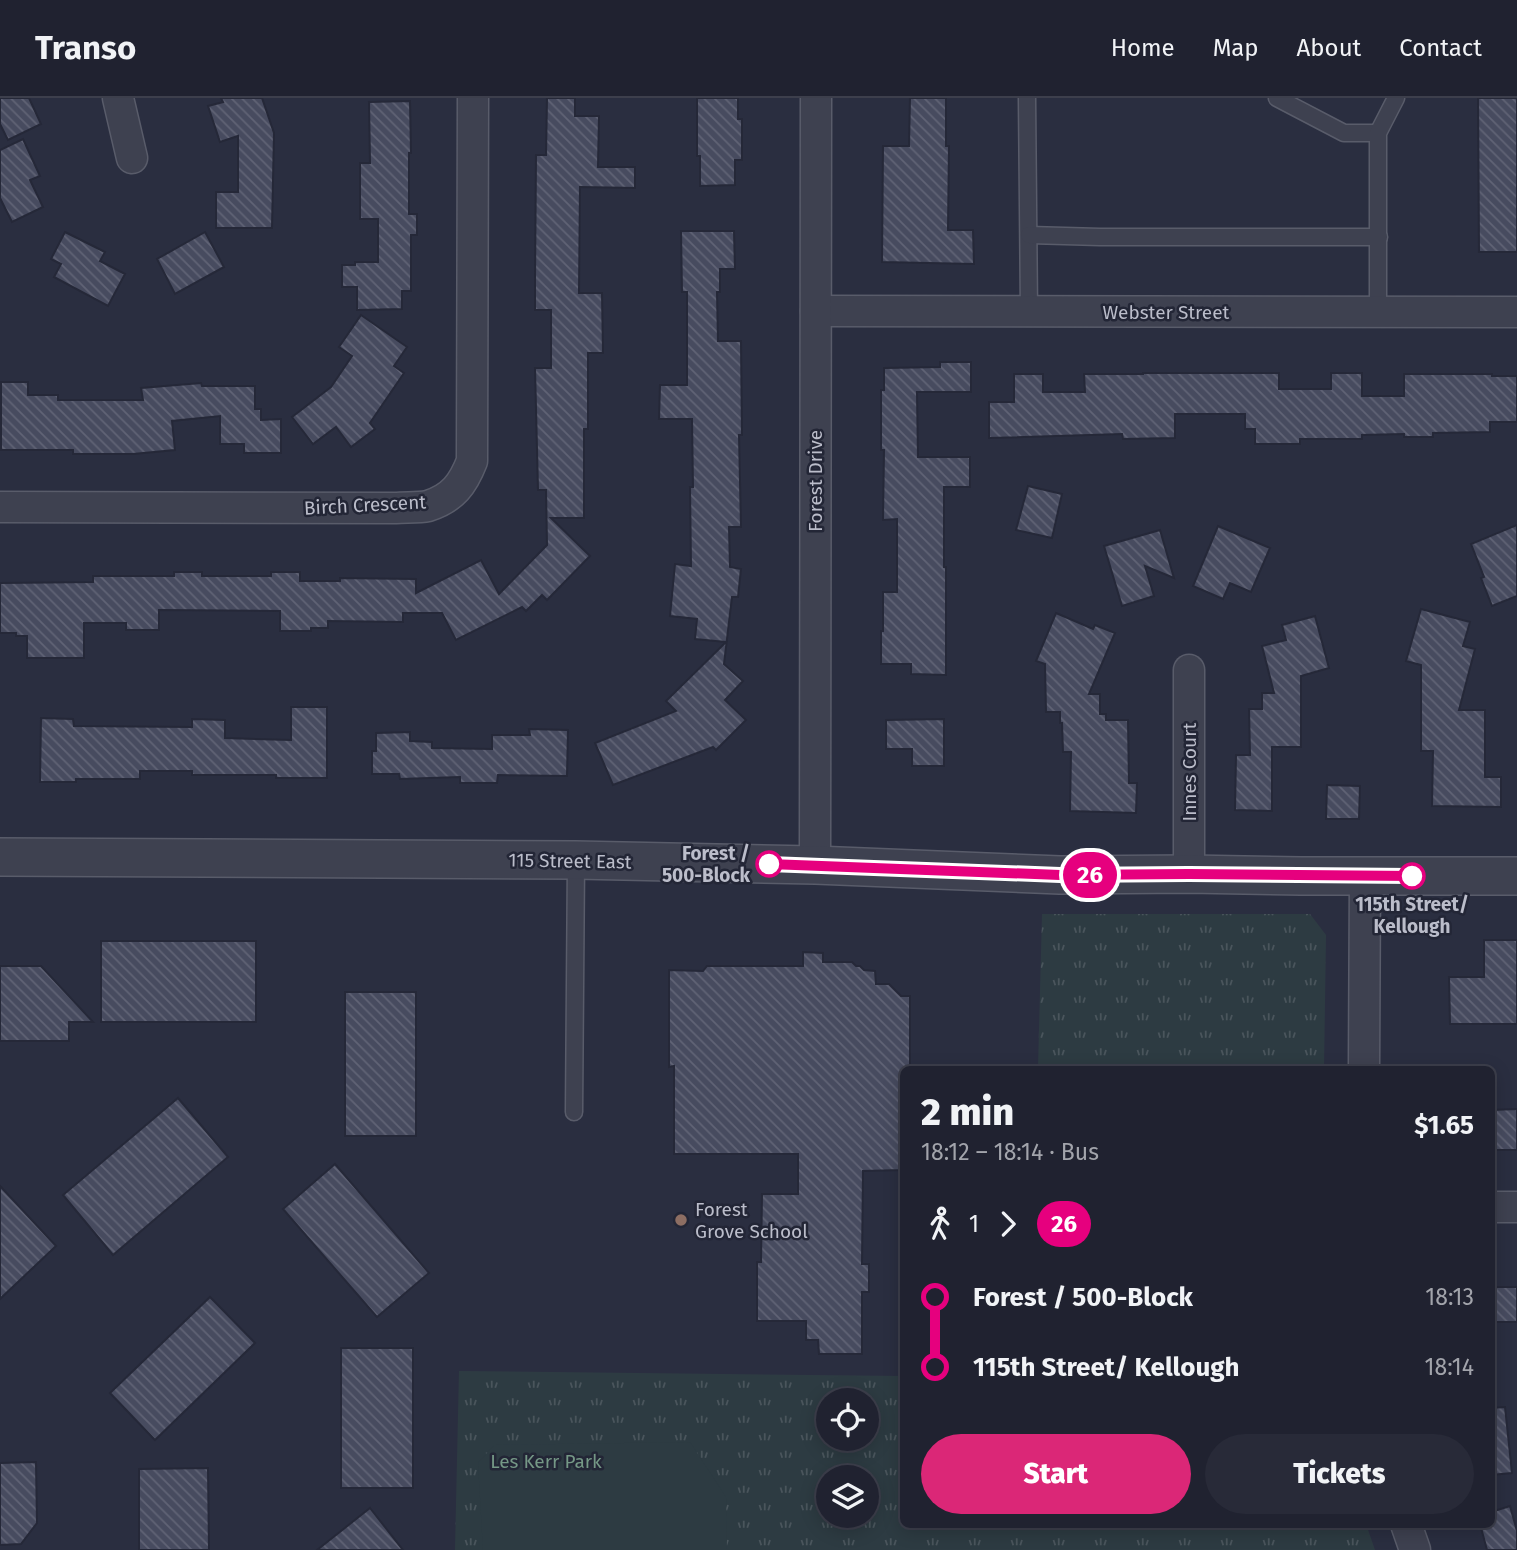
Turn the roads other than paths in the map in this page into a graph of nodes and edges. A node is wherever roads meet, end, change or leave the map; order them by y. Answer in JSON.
{"nodes":[{"id":1,"x":118,"y":98,"type":"edge"},
{"id":2,"x":473,"y":98,"type":"edge"},
{"id":3,"x":816,"y":98,"type":"edge"},
{"id":4,"x":1027,"y":98,"type":"edge"},
{"id":5,"x":1276,"y":98,"type":"edge"},
{"id":6,"x":1396,"y":98,"type":"edge"},
{"id":7,"x":1378,"y":133,"type":"junction"},
{"id":8,"x":132,"y":158,"type":"dead end"},
{"id":9,"x":1029,"y":235,"type":"junction"},
{"id":10,"x":1379,"y":237,"type":"junction"},
{"id":11,"x":816,"y":311,"type":"junction"},
{"id":12,"x":1029,"y":312,"type":"junction"},
{"id":13,"x":1378,"y":312,"type":"junction"},
{"id":14,"x":1517,"y":312,"type":"edge"},
{"id":15,"x":0,"y":507,"type":"edge"},
{"id":16,"x":1189,"y":670,"type":"dead end"},
{"id":17,"x":0,"y":857,"type":"edge"},
{"id":18,"x":576,"y":860,"type":"junction"},
{"id":19,"x":815,"y":864,"type":"junction"},
{"id":20,"x":1189,"y":874,"type":"junction"},
{"id":21,"x":1365,"y":876,"type":"junction"},
{"id":22,"x":1517,"y":876,"type":"edge"},
{"id":23,"x":1364,"y":1066,"type":"edge"},
{"id":24,"x":574,"y":1112,"type":"dead end"},
{"id":25,"x":1495,"y":1207,"type":"edge"},
{"id":26,"x":1517,"y":1207,"type":"edge"},
{"id":27,"x":1407,"y":1528,"type":"edge"},
{"id":28,"x":1415,"y":1550,"type":"edge"}],
"edges":[{"from":1,"to":8,"type":"street"},
{"from":2,"to":15,"type":"street","name":"Birch Crescent"},
{"from":3,"to":11,"type":"street","name":"Forest Drive"},
{"from":4,"to":9,"type":"lane"},
{"from":5,"to":7,"type":"lane"},
{"from":6,"to":7,"type":"lane"},
{"from":7,"to":10,"type":"lane"},
{"from":9,"to":10,"type":"lane"},
{"from":9,"to":12,"type":"lane"},
{"from":10,"to":13,"type":"lane"},
{"from":11,"to":12,"type":"street","name":"Webster Street"},
{"from":11,"to":19,"type":"street","name":"Forest Drive"},
{"from":12,"to":13,"type":"street","name":"Webster Street"},
{"from":13,"to":14,"type":"street","name":"Webster Street"},
{"from":16,"to":20,"type":"street","name":"Innes Court"},
{"from":17,"to":18,"type":"street","name":"115 Street East"},
{"from":18,"to":19,"type":"street","name":"115 Street East"},
{"from":18,"to":24,"type":"lane"},
{"from":19,"to":20,"type":"street","name":"115 Street East"},
{"from":20,"to":21,"type":"street","name":"115 Street East"},
{"from":21,"to":22,"type":"street","name":"115 Street East"},
{"from":21,"to":23,"type":"street"},
{"from":25,"to":26,"type":"street"},
{"from":27,"to":28,"type":"street"}]}
